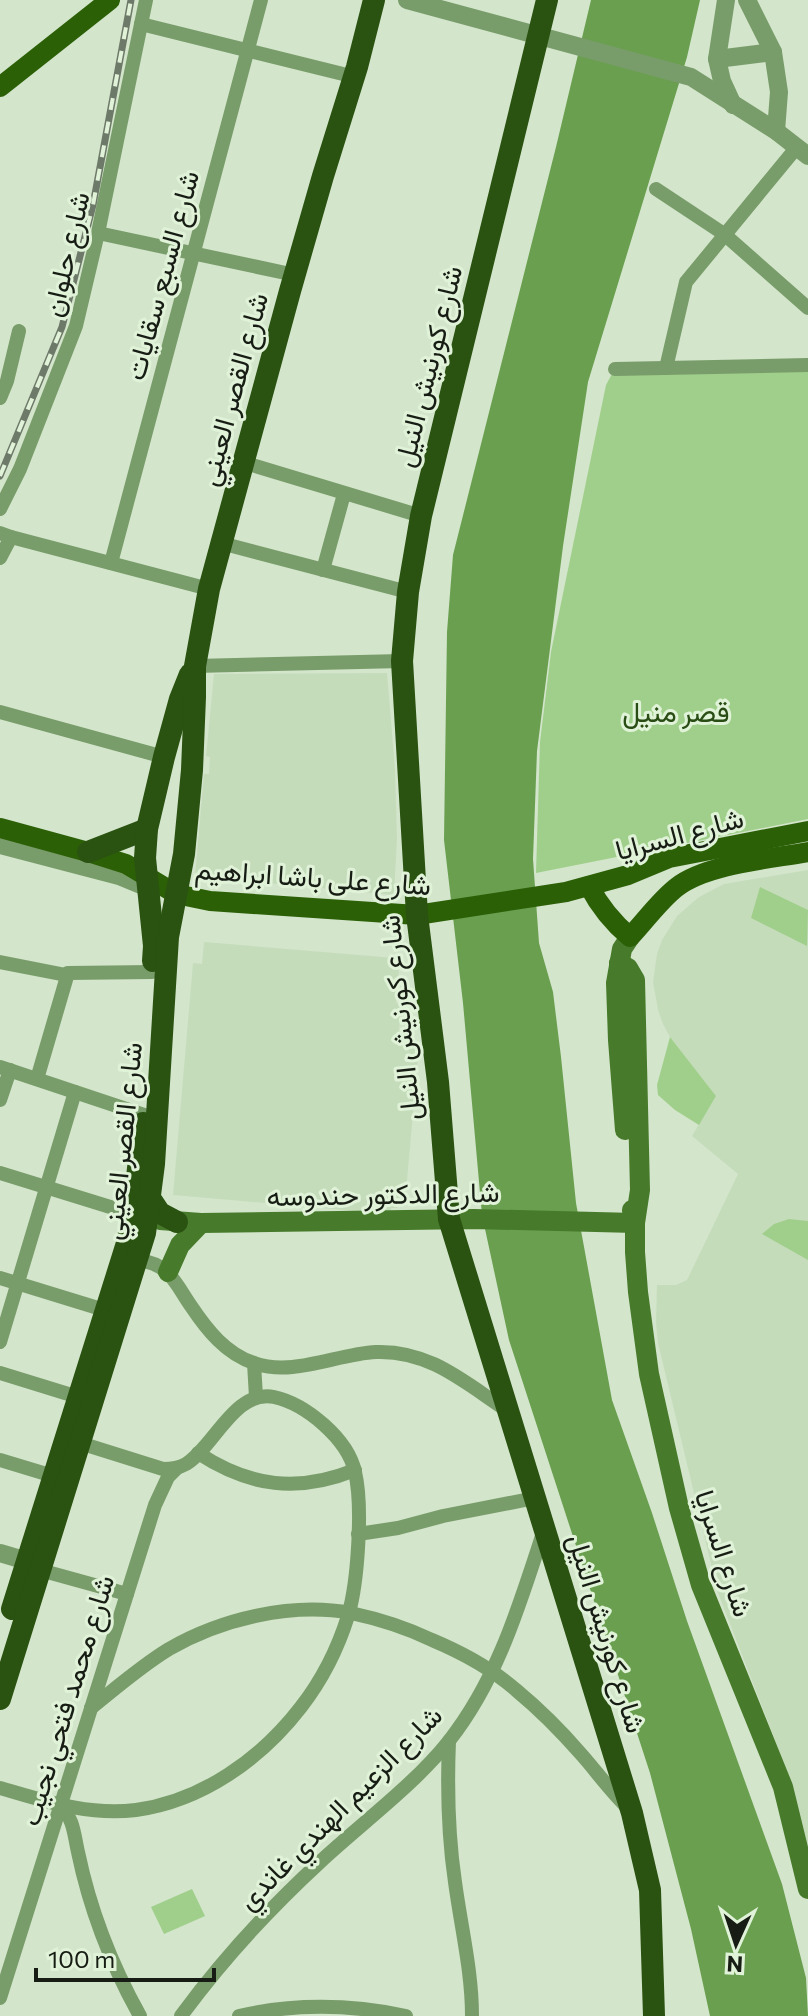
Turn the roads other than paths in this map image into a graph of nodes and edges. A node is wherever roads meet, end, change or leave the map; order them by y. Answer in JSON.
{"nodes":[{"id":1,"x":110,"y":0,"type":"edge"},
{"id":2,"x":146,"y":0,"type":"edge"},
{"id":3,"x":261,"y":0,"type":"edge"},
{"id":4,"x":362,"y":0,"type":"edge"},
{"id":5,"x":374,"y":0,"type":"edge"},
{"id":6,"x":407,"y":0,"type":"edge"},
{"id":7,"x":547,"y":0,"type":"edge"},
{"id":8,"x":726,"y":0,"type":"edge"},
{"id":9,"x":747,"y":0,"type":"edge"},
{"id":10,"x":141,"y":24,"type":"junction"},
{"id":11,"x":538,"y":35,"type":"junction"},
{"id":12,"x":247,"y":50,"type":"junction"},
{"id":13,"x":773,"y":52,"type":"junction"},
{"id":14,"x":717,"y":59,"type":"junction"},
{"id":15,"x":343,"y":74,"type":"junction"},
{"id":16,"x":0,"y":87,"type":"edge"},
{"id":17,"x":733,"y":105,"type":"junction"},
{"id":18,"x":337,"y":131,"type":"junction"},
{"id":19,"x":776,"y":131,"type":"junction"},
{"id":20,"x":803,"y":152,"type":"edge"},
{"id":21,"x":656,"y":189,"type":"dead end"},
{"id":22,"x":98,"y":233,"type":"junction"},
{"id":23,"x":724,"y":234,"type":"junction"},
{"id":24,"x":193,"y":253,"type":"junction"},
{"id":25,"x":295,"y":275,"type":"junction"},
{"id":26,"x":808,"y":308,"type":"edge"},
{"id":27,"x":19,"y":331,"type":"dead end"},
{"id":28,"x":808,"y":365,"type":"edge"},
{"id":29,"x":666,"y":368,"type":"junction"},
{"id":30,"x":615,"y":369,"type":"dead end"},
{"id":31,"x":0,"y":398,"type":"edge"},
{"id":32,"x":242,"y":462,"type":"junction"},
{"id":33,"x":344,"y":494,"type":"junction"},
{"id":34,"x":0,"y":509,"type":"edge"},
{"id":35,"x":421,"y":516,"type":"junction"},
{"id":36,"x":6,"y":535,"type":"edge"},
{"id":37,"x":221,"y":543,"type":"junction"},
{"id":38,"x":0,"y":558,"type":"edge"},
{"id":39,"x":111,"y":563,"type":"junction"},
{"id":40,"x":323,"y":570,"type":"junction"},
{"id":41,"x":209,"y":589,"type":"junction"},
{"id":42,"x":408,"y":592,"type":"junction"},
{"id":43,"x":402,"y":661,"type":"junction"},
{"id":44,"x":195,"y":666,"type":"junction"},
{"id":45,"x":0,"y":712,"type":"edge"},
{"id":46,"x":164,"y":757,"type":"junction"},
{"id":47,"x":0,"y":828,"type":"edge"},
{"id":48,"x":147,"y":829,"type":"junction"},
{"id":49,"x":808,"y":831,"type":"edge"},
{"id":50,"x":0,"y":845,"type":"edge"},
{"id":51,"x":88,"y":852,"type":"junction"},
{"id":52,"x":808,"y":852,"type":"edge"},
{"id":53,"x":147,"y":882,"type":"junction"},
{"id":54,"x":589,"y":886,"type":"junction"},
{"id":55,"x":176,"y":894,"type":"junction"},
{"id":56,"x":443,"y":912,"type":"joint"},
{"id":57,"x":417,"y":915,"type":"junction"},
{"id":58,"x":630,"y":937,"type":"junction"},
{"id":59,"x":0,"y":962,"type":"edge"},
{"id":60,"x":152,"y":972,"type":"junction"},
{"id":61,"x":66,"y":975,"type":"junction"},
{"id":62,"x":5,"y":1068,"type":"edge"},
{"id":63,"x":37,"y":1079,"type":"junction"},
{"id":64,"x":75,"y":1092,"type":"junction"},
{"id":65,"x":0,"y":1100,"type":"edge"},
{"id":66,"x":144,"y":1115,"type":"junction"},
{"id":67,"x":0,"y":1173,"type":"edge"},
{"id":68,"x":46,"y":1187,"type":"junction"},
{"id":69,"x":144,"y":1210,"type":"junction"},
{"id":70,"x":443,"y":1214,"type":"junction"},
{"id":71,"x":177,"y":1222,"type":"joint"},
{"id":72,"x":201,"y":1223,"type":"junction"},
{"id":73,"x":635,"y":1223,"type":"junction"},
{"id":74,"x":138,"y":1260,"type":"junction"},
{"id":75,"x":168,"y":1272,"type":"junction"},
{"id":76,"x":0,"y":1278,"type":"edge"},
{"id":77,"x":17,"y":1283,"type":"junction"},
{"id":78,"x":113,"y":1312,"type":"junction"},
{"id":79,"x":0,"y":1342,"type":"edge"},
{"id":80,"x":254,"y":1363,"type":"junction"},
{"id":81,"x":0,"y":1373,"type":"edge"},
{"id":82,"x":78,"y":1397,"type":"junction"},
{"id":83,"x":256,"y":1397,"type":"junction"},
{"id":84,"x":508,"y":1411,"type":"junction"},
{"id":85,"x":80,"y":1443,"type":"junction"},
{"id":86,"x":198,"y":1453,"type":"junction"},
{"id":87,"x":0,"y":1460,"type":"edge"},
{"id":88,"x":177,"y":1468,"type":"junction"},
{"id":89,"x":355,"y":1470,"type":"junction"},
{"id":90,"x":53,"y":1476,"type":"junction"},
{"id":91,"x":535,"y":1498,"type":"junction"},
{"id":92,"x":544,"y":1530,"type":"junction"},
{"id":93,"x":358,"y":1534,"type":"junction"},
{"id":94,"x":0,"y":1553,"type":"edge"},
{"id":95,"x":34,"y":1565,"type":"junction"},
{"id":96,"x":127,"y":1594,"type":"junction"},
{"id":97,"x":349,"y":1613,"type":"junction"},
{"id":98,"x":0,"y":1648,"type":"edge"},
{"id":99,"x":493,"y":1671,"type":"junction"},
{"id":100,"x":0,"y":1699,"type":"edge"},
{"id":101,"x":91,"y":1708,"type":"junction"},
{"id":102,"x":449,"y":1741,"type":"junction"},
{"id":103,"x":0,"y":1788,"type":"edge"},
{"id":104,"x":60,"y":1806,"type":"junction"},
{"id":105,"x":632,"y":1813,"type":"junction"},
{"id":106,"x":808,"y":1889,"type":"edge"},
{"id":107,"x":7,"y":1951,"type":"edge"},
{"id":108,"x":0,"y":1998,"type":"edge"},
{"id":109,"x":140,"y":2016,"type":"edge"},
{"id":110,"x":181,"y":2016,"type":"edge"},
{"id":111,"x":239,"y":2016,"type":"edge"},
{"id":112,"x":406,"y":2016,"type":"edge"},
{"id":113,"x":472,"y":2016,"type":"edge"},
{"id":114,"x":654,"y":2016,"type":"edge"}],
"edges":[{"from":1,"to":16,"type":"main road"},
{"from":2,"to":10,"type":"street","name":"شارع حلوان"},
{"from":3,"to":12,"type":"street","name":"شارع السبع سقايات"},
{"from":4,"to":15,"type":"highway","name":"شارع القصر العيني"},
{"from":5,"to":18,"type":"highway","name":"شارع القصر العيني"},
{"from":6,"to":11,"type":"street"},
{"from":7,"to":11,"type":"highway","name":"شارع كورنيش النيل"},
{"from":8,"to":14,"type":"street"},
{"from":9,"to":13,"type":"street"},
{"from":10,"to":12,"type":"street"},
{"from":10,"to":22,"type":"street","name":"شارع حلوان"},
{"from":11,"to":17,"type":"street"},
{"from":11,"to":35,"type":"highway","name":"شارع كورنيش النيل"},
{"from":12,"to":15,"type":"street"},
{"from":12,"to":24,"type":"street","name":"شارع السبع سقايات"},
{"from":13,"to":14,"type":"street"},
{"from":13,"to":19,"type":"street"},
{"from":14,"to":17,"type":"street"},
{"from":15,"to":18,"type":"highway","name":"شارع القصر العيني"},
{"from":17,"to":19,"type":"street"},
{"from":18,"to":25,"type":"highway","name":"شارع القصر العيني"},
{"from":19,"to":20,"type":"street"},
{"from":20,"to":23,"type":"street"},
{"from":21,"to":23,"type":"street"},
{"from":22,"to":24,"type":"street"},
{"from":22,"to":34,"type":"street","name":"شارع حلوان"},
{"from":23,"to":26,"type":"street"},
{"from":23,"to":29,"type":"street"},
{"from":24,"to":25,"type":"street"},
{"from":24,"to":39,"type":"street","name":"شارع السبع سقايات"},
{"from":25,"to":32,"type":"highway","name":"شارع القصر العيني"},
{"from":27,"to":31,"type":"street"},
{"from":28,"to":29,"type":"street"},
{"from":29,"to":30,"type":"street"},
{"from":32,"to":33,"type":"street"},
{"from":32,"to":37,"type":"highway","name":"شارع القصر العيني"},
{"from":33,"to":35,"type":"street"},
{"from":33,"to":40,"type":"street"},
{"from":35,"to":42,"type":"highway","name":"شارع كورنيش النيل"},
{"from":36,"to":38,"type":"street"},
{"from":36,"to":39,"type":"street"},
{"from":37,"to":40,"type":"street"},
{"from":37,"to":41,"type":"highway","name":"شارع القصر العيني"},
{"from":39,"to":41,"type":"street"},
{"from":40,"to":42,"type":"street"},
{"from":41,"to":44,"type":"highway","name":"شارع القصر العيني"},
{"from":42,"to":43,"type":"highway","name":"شارع كورنيش النيل"},
{"from":43,"to":44,"type":"street"},
{"from":43,"to":57,"type":"highway","name":"شارع كورنيش النيل"},
{"from":44,"to":46,"type":"highway","name":"شارع القصر العيني"},
{"from":44,"to":55,"type":"highway","name":"شارع القصر العيني"},
{"from":45,"to":46,"type":"street"},
{"from":46,"to":48,"type":"highway","name":"شارع القصر العيني"},
{"from":47,"to":51,"type":"main road","name":"شارع على باشا ابراهيم"},
{"from":48,"to":51,"type":"highway"},
{"from":48,"to":53,"type":"highway","name":"شارع القصر العيني"},
{"from":49,"to":54,"type":"main road","name":"شارع السرايا"},
{"from":50,"to":53,"type":"street","name":"شارع على باشا ابراهيم"},
{"from":51,"to":53,"type":"main road","name":"شارع على باشا ابراهيم"},
{"from":52,"to":58,"type":"main road","name":"شارع السرايا"},
{"from":53,"to":55,"type":"main road","name":"شارع على باشا ابراهيم"},
{"from":53,"to":60,"type":"highway","name":"شارع القصر العيني"},
{"from":54,"to":56,"type":"main road","name":"شارع السرايا"},
{"from":54,"to":58,"type":"main road"},
{"from":55,"to":57,"type":"main road","name":"شارع على باشا ابراهيم"},
{"from":55,"to":69,"type":"highway","name":"شارع القصر العيني"},
{"from":56,"to":57,"type":"main road","name":"شارع على باشا ابراهيم"},
{"from":57,"to":70,"type":"highway","name":"شارع كورنيش النيل"},
{"from":58,"to":73,"type":"main road","name":"شارع السرايا"},
{"from":59,"to":61,"type":"street"},
{"from":60,"to":61,"type":"street"},
{"from":60,"to":66,"type":"highway","name":"شارع القصر العيني"},
{"from":61,"to":63,"type":"street"},
{"from":62,"to":63,"type":"street"},
{"from":62,"to":65,"type":"street"},
{"from":63,"to":64,"type":"street"},
{"from":64,"to":66,"type":"street"},
{"from":64,"to":68,"type":"street"},
{"from":66,"to":69,"type":"highway","name":"شارع القصر العيني"},
{"from":67,"to":68,"type":"street"},
{"from":68,"to":69,"type":"street"},
{"from":68,"to":77,"type":"street"},
{"from":69,"to":71,"type":"highway"},
{"from":69,"to":74,"type":"highway","name":"شارع القصر العيني"},
{"from":69,"to":78,"type":"highway","name":"شارع القصر العيني"},
{"from":70,"to":72,"type":"main road","name":"شارع الدكتور حندوسه"},
{"from":70,"to":73,"type":"main road","name":"شارع الدكتور حندوسه"},
{"from":70,"to":84,"type":"highway","name":"شارع كورنيش النيل"},
{"from":71,"to":72,"type":"main road","name":"شارع الدكتور حندوسه"},
{"from":72,"to":75,"type":"main road"},
{"from":73,"to":106,"type":"main road","name":"شارع السرايا"},
{"from":74,"to":75,"type":"street"},
{"from":74,"to":78,"type":"highway","name":"شارع القصر العيني"},
{"from":75,"to":80,"type":"street"},
{"from":76,"to":77,"type":"street"},
{"from":77,"to":78,"type":"street"},
{"from":77,"to":79,"type":"street"},
{"from":78,"to":82,"type":"highway","name":"شارع القصر العيني"},
{"from":78,"to":85,"type":"highway","name":"شارع القصر العيني"},
{"from":80,"to":83,"type":"street"},
{"from":80,"to":84,"type":"street"},
{"from":81,"to":82,"type":"street"},
{"from":82,"to":90,"type":"highway","name":"شارع القصر العيني"},
{"from":83,"to":86,"type":"street"},
{"from":83,"to":89,"type":"street"},
{"from":84,"to":91,"type":"highway","name":"شارع كورنيش النيل"},
{"from":85,"to":88,"type":"street"},
{"from":85,"to":95,"type":"highway","name":"شارع القصر العيني"},
{"from":86,"to":88,"type":"street"},
{"from":86,"to":89,"type":"street"},
{"from":87,"to":90,"type":"street"},
{"from":88,"to":96,"type":"street","name":"شارع محمد فتحي نجيب"},
{"from":89,"to":93,"type":"street"},
{"from":90,"to":95,"type":"highway","name":"شارع القصر العيني"},
{"from":91,"to":92,"type":"highway","name":"شارع كورنيش النيل"},
{"from":91,"to":93,"type":"street"},
{"from":92,"to":99,"type":"street","name":"شارع الزعيم الهندي غاندي"},
{"from":92,"to":105,"type":"highway","name":"شارع كورنيش النيل"},
{"from":93,"to":97,"type":"street"},
{"from":94,"to":95,"type":"street"},
{"from":95,"to":96,"type":"street"},
{"from":95,"to":98,"type":"highway","name":"شارع القصر العيني"},
{"from":95,"to":100,"type":"highway","name":"شارع القصر العيني"},
{"from":96,"to":101,"type":"street","name":"شارع محمد فتحي نجيب"},
{"from":97,"to":99,"type":"street"},
{"from":97,"to":101,"type":"street"},
{"from":97,"to":104,"type":"street"},
{"from":99,"to":102,"type":"street","name":"شارع الزعيم الهندي غاندي"},
{"from":99,"to":105,"type":"street"},
{"from":101,"to":104,"type":"street","name":"شارع محمد فتحي نجيب"},
{"from":102,"to":110,"type":"street","name":"شارع الزعيم الهندي غاندي"},
{"from":102,"to":113,"type":"street"},
{"from":103,"to":104,"type":"street"},
{"from":104,"to":107,"type":"street","name":"شارع محمد فتحي نجيب"},
{"from":104,"to":109,"type":"street"},
{"from":105,"to":114,"type":"highway","name":"شارع كورنيش النيل"},
{"from":107,"to":108,"type":"street","name":"شارع محمد فتحي نجيب"},
{"from":111,"to":112,"type":"street"}]}
